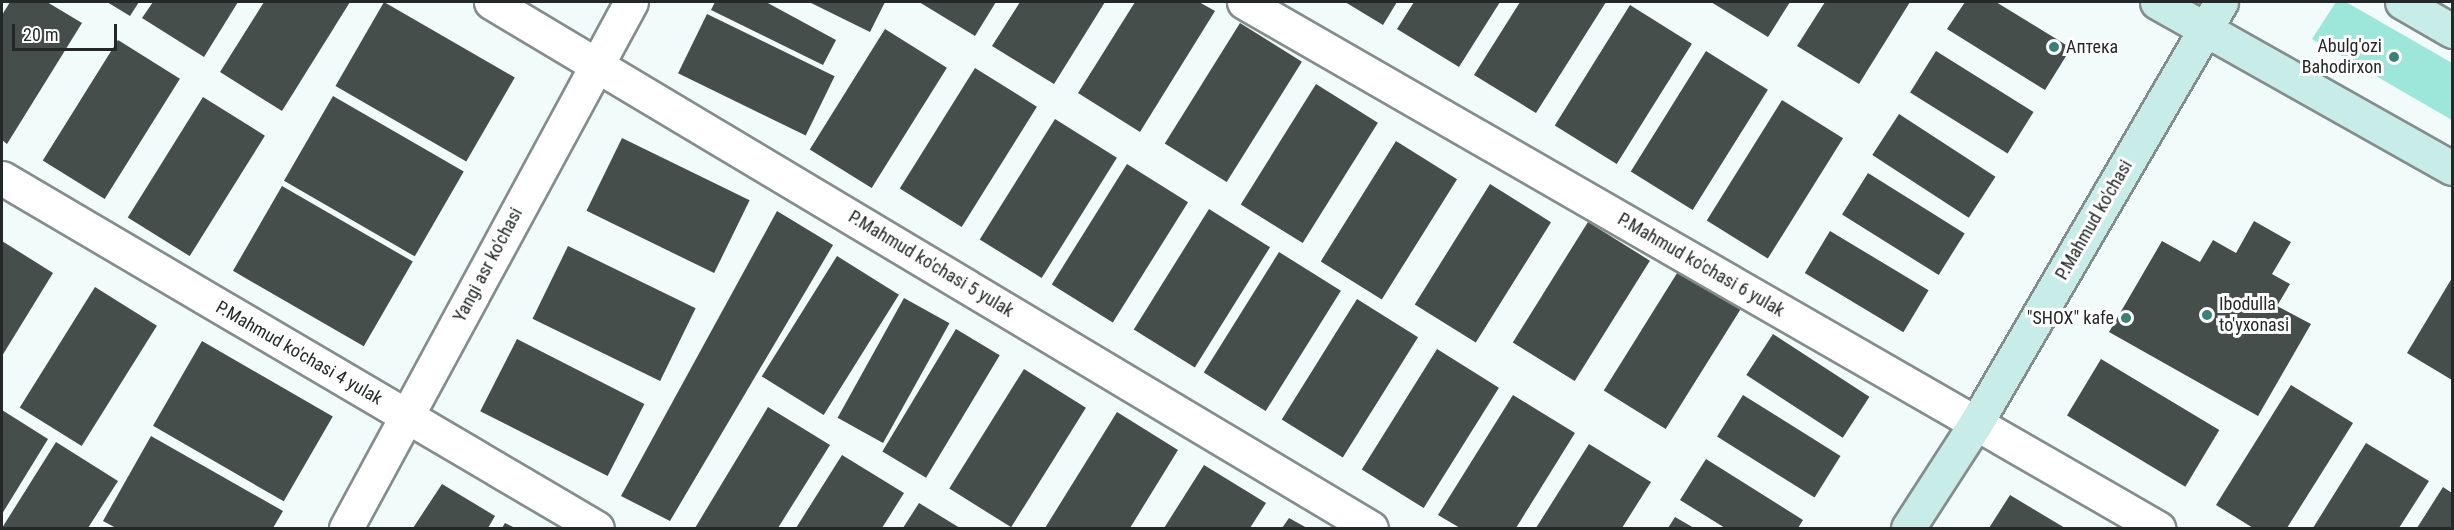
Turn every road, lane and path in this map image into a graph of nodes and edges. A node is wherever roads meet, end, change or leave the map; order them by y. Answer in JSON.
{"nodes":[{"id":1,"x":491,"y":2,"type":"edge"},
{"id":2,"x":631,"y":2,"type":"edge"},
{"id":3,"x":1244,"y":2,"type":"edge"},
{"id":4,"x":2157,"y":2,"type":"edge"},
{"id":5,"x":2402,"y":2,"type":"edge"},
{"id":6,"x":2214,"y":15,"type":"edge"},
{"id":7,"x":2452,"y":32,"type":"edge"},
{"id":8,"x":597,"y":63,"type":"junction"},
{"id":9,"x":2452,"y":168,"type":"edge"},
{"id":10,"x":2,"y":178,"type":"edge"},
{"id":11,"x":407,"y":416,"type":"junction"},
{"id":12,"x":1976,"y":423,"type":"junction"},
{"id":13,"x":346,"y":528,"type":"edge"},
{"id":14,"x":597,"y":528,"type":"edge"},
{"id":15,"x":1371,"y":528,"type":"edge"},
{"id":16,"x":1908,"y":528,"type":"edge"},
{"id":17,"x":2158,"y":528,"type":"edge"}],
"edges":[{"from":1,"to":8,"type":"street","name":"P.Mahmud ko'chasi 5 yulak"},
{"from":2,"to":8,"type":"street","name":"Yangi asr ko'chasi"},
{"from":3,"to":12,"type":"street","name":"P.Mahmud ko'chasi 6 yulak"},
{"from":4,"to":6,"type":"street"},
{"from":5,"to":7,"type":"street"},
{"from":6,"to":9,"type":"street"},
{"from":6,"to":12,"type":"street","name":"P.Mahmud ko'chasi"},
{"from":8,"to":11,"type":"street","name":"Yangi asr ko'chasi"},
{"from":8,"to":15,"type":"street","name":"P.Mahmud ko'chasi 5 yulak"},
{"from":10,"to":11,"type":"street","name":"P.Mahmud ko'chasi 4 yulak"},
{"from":11,"to":13,"type":"street","name":"Yangi asr ko'chasi"},
{"from":11,"to":14,"type":"street","name":"P.Mahmud ko'chasi 4 yulak"},
{"from":12,"to":16,"type":"street","name":"P.Mahmud ko'chasi"},
{"from":12,"to":17,"type":"street","name":"P.Mahmud ko'chasi 6 yulak"}]}
